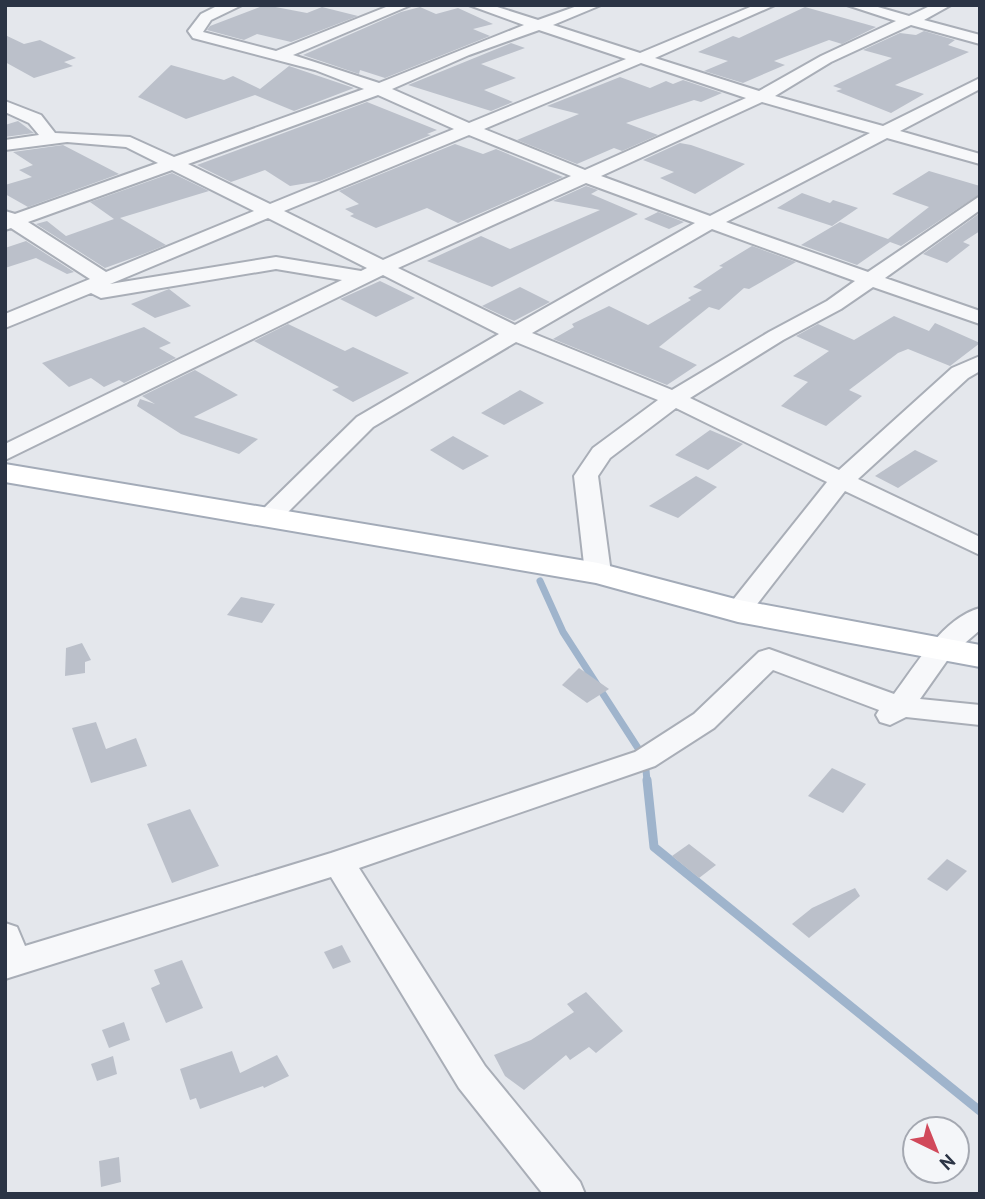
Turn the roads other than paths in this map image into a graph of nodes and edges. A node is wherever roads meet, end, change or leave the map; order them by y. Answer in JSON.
{"nodes":[{"id":1,"x":235,"y":5,"type":"edge"},
{"id":2,"x":404,"y":5,"type":"edge"},
{"id":3,"x":476,"y":5,"type":"edge"},
{"id":4,"x":594,"y":5,"type":"edge"},
{"id":5,"x":768,"y":5,"type":"edge"},
{"id":6,"x":854,"y":5,"type":"edge"},
{"id":7,"x":944,"y":5,"type":"edge"},
{"id":8,"x":907,"y":21,"type":"junction"},
{"id":9,"x":541,"y":26,"type":"junction"},
{"id":10,"x":980,"y":40,"type":"edge"},
{"id":11,"x":277,"y":55,"type":"junction"},
{"id":12,"x":642,"y":59,"type":"junction"},
{"id":13,"x":980,"y":83,"type":"edge"},
{"id":14,"x":379,"y":89,"type":"junction"},
{"id":15,"x":761,"y":97,"type":"junction"},
{"id":16,"x":5,"y":107,"type":"edge"},
{"id":17,"x":467,"y":130,"type":"junction"},
{"id":18,"x":888,"y":133,"type":"junction"},
{"id":19,"x":49,"y":137,"type":"junction"},
{"id":20,"x":5,"y":145,"type":"edge"},
{"id":21,"x":980,"y":159,"type":"edge"},
{"id":22,"x":177,"y":163,"type":"junction"},
{"id":23,"x":582,"y":177,"type":"junction"},
{"id":24,"x":980,"y":201,"type":"edge"},
{"id":25,"x":271,"y":212,"type":"junction"},
{"id":26,"x":8,"y":221,"type":"edge"},
{"id":27,"x":708,"y":224,"type":"junction"},
{"id":28,"x":371,"y":273,"type":"junction"},
{"id":29,"x":104,"y":279,"type":"junction"},
{"id":30,"x":871,"y":279,"type":"junction"},
{"id":31,"x":64,"y":296,"type":"junction"},
{"id":32,"x":980,"y":318,"type":"edge"},
{"id":33,"x":5,"y":321,"type":"edge"},
{"id":34,"x":514,"y":333,"type":"junction"},
{"id":35,"x":980,"y":362,"type":"edge"},
{"id":36,"x":674,"y":399,"type":"junction"},
{"id":37,"x":5,"y":453,"type":"edge"},
{"id":38,"x":5,"y":473,"type":"edge"},
{"id":39,"x":841,"y":481,"type":"junction"},
{"id":40,"x":270,"y":516,"type":"junction"},
{"id":41,"x":980,"y":547,"type":"edge"},
{"id":42,"x":598,"y":573,"type":"junction"},
{"id":43,"x":738,"y":611,"type":"junction"},
{"id":44,"x":980,"y":617,"type":"edge"},
{"id":45,"x":941,"y":649,"type":"junction"},
{"id":46,"x":980,"y":656,"type":"edge"},
{"id":47,"x":893,"y":713,"type":"junction"},
{"id":48,"x":980,"y":715,"type":"edge"},
{"id":49,"x":340,"y":863,"type":"junction"},
{"id":50,"x":8,"y":955,"type":"edge"},
{"id":51,"x":566,"y":1194,"type":"edge"}],
"edges":[{"from":1,"to":11,"type":"street"},
{"from":2,"to":11,"type":"street"},
{"from":3,"to":9,"type":"street"},
{"from":4,"to":9,"type":"street"},
{"from":5,"to":12,"type":"street"},
{"from":6,"to":8,"type":"street"},
{"from":7,"to":8,"type":"street"},
{"from":8,"to":10,"type":"street"},
{"from":8,"to":15,"type":"street"},
{"from":9,"to":12,"type":"street"},
{"from":9,"to":14,"type":"street"},
{"from":11,"to":14,"type":"street"},
{"from":12,"to":15,"type":"street"},
{"from":12,"to":17,"type":"street"},
{"from":13,"to":18,"type":"street"},
{"from":14,"to":17,"type":"street"},
{"from":14,"to":22,"type":"street"},
{"from":15,"to":18,"type":"street"},
{"from":15,"to":23,"type":"street"},
{"from":16,"to":19,"type":"street"},
{"from":17,"to":23,"type":"street"},
{"from":17,"to":25,"type":"street"},
{"from":18,"to":21,"type":"street"},
{"from":18,"to":27,"type":"street"},
{"from":19,"to":20,"type":"street"},
{"from":19,"to":22,"type":"street"},
{"from":22,"to":25,"type":"street"},
{"from":22,"to":26,"type":"street"},
{"from":23,"to":27,"type":"street"},
{"from":23,"to":28,"type":"street"},
{"from":24,"to":30,"type":"street"},
{"from":25,"to":28,"type":"street"},
{"from":25,"to":29,"type":"street"},
{"from":26,"to":29,"type":"street"},
{"from":27,"to":30,"type":"street"},
{"from":27,"to":34,"type":"street"},
{"from":28,"to":31,"type":"street"},
{"from":28,"to":34,"type":"street"},
{"from":28,"to":37,"type":"street"},
{"from":29,"to":31,"type":"street"},
{"from":30,"to":32,"type":"street"},
{"from":30,"to":36,"type":"street"},
{"from":31,"to":33,"type":"street"},
{"from":34,"to":36,"type":"street"},
{"from":34,"to":40,"type":"street"},
{"from":35,"to":39,"type":"street"},
{"from":36,"to":39,"type":"street"},
{"from":36,"to":42,"type":"street"},
{"from":38,"to":40,"type":"main road"},
{"from":39,"to":41,"type":"street"},
{"from":39,"to":43,"type":"street"},
{"from":40,"to":42,"type":"main road"},
{"from":42,"to":43,"type":"main road"},
{"from":43,"to":45,"type":"main road"},
{"from":44,"to":45,"type":"street"},
{"from":45,"to":46,"type":"main road"},
{"from":45,"to":47,"type":"street"},
{"from":47,"to":48,"type":"street"},
{"from":47,"to":49,"type":"street"},
{"from":49,"to":50,"type":"street"},
{"from":49,"to":51,"type":"street"}]}
